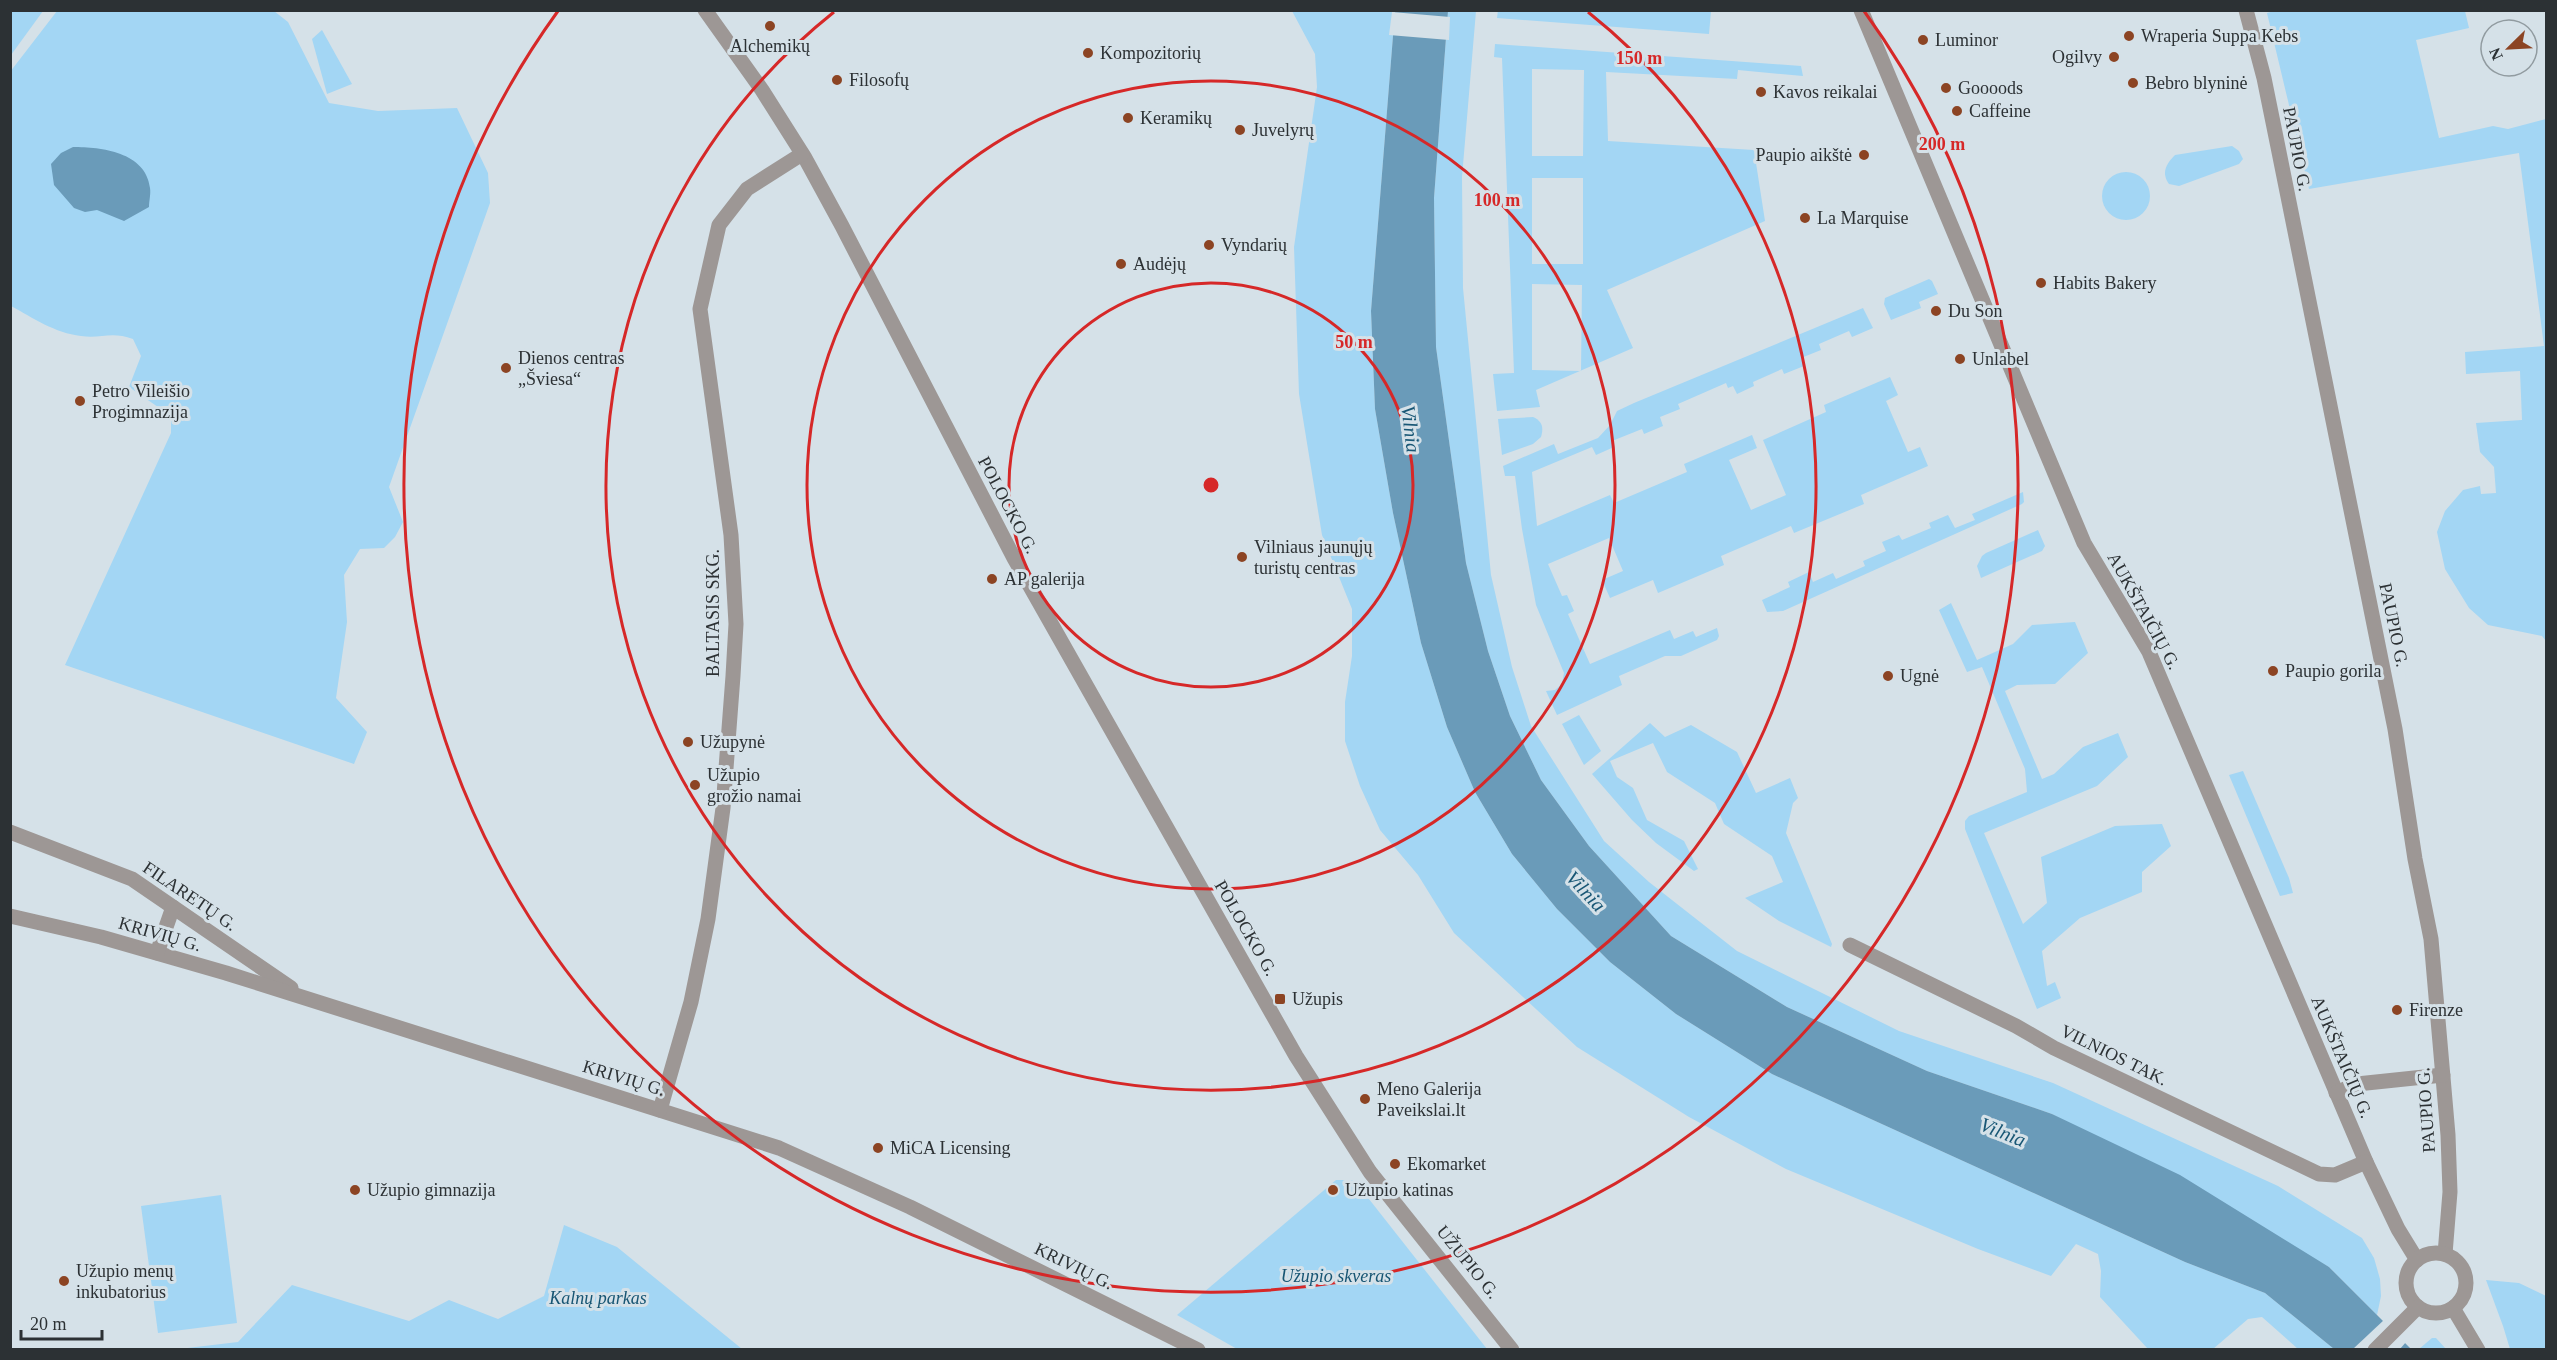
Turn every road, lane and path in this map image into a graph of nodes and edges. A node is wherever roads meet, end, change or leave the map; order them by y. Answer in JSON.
{"nodes":[{"id":1,"x":705,"y":10,"type":"edge"},
{"id":2,"x":1861,"y":10,"type":"edge"},
{"id":3,"x":2246,"y":10,"type":"edge"},
{"id":4,"x":802,"y":154,"type":"junction"},
{"id":5,"x":10,"y":832,"type":"edge"},
{"id":6,"x":173,"y":907,"type":"junction"},
{"id":7,"x":10,"y":916,"type":"edge"},
{"id":8,"x":1850,"y":945,"type":"dead end"},
{"id":9,"x":157,"y":953,"type":"junction"},
{"id":10,"x":304,"y":997,"type":"junction"},
{"id":11,"x":2443,"y":1075,"type":"junction"},
{"id":12,"x":2336,"y":1093,"type":"junction"},
{"id":13,"x":660,"y":1110,"type":"junction"},
{"id":14,"x":2366,"y":1162,"type":"junction"},
{"id":15,"x":1370,"y":1172,"type":"joint"},
{"id":16,"x":2445,"y":1254,"type":"junction"},
{"id":17,"x":2417,"y":1260,"type":"junction"},
{"id":18,"x":2418,"y":1307,"type":"junction"},
{"id":19,"x":2453,"y":1308,"type":"junction"},
{"id":20,"x":1198,"y":1350,"type":"edge"},
{"id":21,"x":1512,"y":1350,"type":"edge"},
{"id":22,"x":2374,"y":1350,"type":"edge"},
{"id":23,"x":2478,"y":1350,"type":"edge"}],
"edges":[{"from":1,"to":4,"type":"street","name":"POLOCKO G."},
{"from":2,"to":12,"type":"street","name":"AUKŠTAIČIŲ G."},
{"from":3,"to":11,"type":"street","name":"PAUPIO G."},
{"from":4,"to":13,"type":"street","name":"BALTASIS SKG."},
{"from":4,"to":15,"type":"street","name":"POLOCKO G."},
{"from":5,"to":6,"type":"street","name":"FILARETŲ G."},
{"from":6,"to":9,"type":"street"},
{"from":6,"to":10,"type":"street","name":"FILARETŲ G."},
{"from":7,"to":9,"type":"street","name":"KRIVIŲ G."},
{"from":8,"to":14,"type":"street","name":"VILNIOS TAK."},
{"from":9,"to":10,"type":"street","name":"KRIVIŲ G."},
{"from":10,"to":13,"type":"street","name":"KRIVIŲ G."},
{"from":11,"to":12,"type":"street"},
{"from":11,"to":16,"type":"street","name":"PAUPIO G."},
{"from":12,"to":14,"type":"street","name":"AUKŠTAIČIŲ G."},
{"from":13,"to":20,"type":"street","name":"KRIVIŲ G."},
{"from":14,"to":17,"type":"street","name":"AUKŠTAIČIŲ G."},
{"from":15,"to":21,"type":"street","name":"UŽUPIO G."},
{"from":16,"to":17,"type":"street"},
{"from":16,"to":19,"type":"street"},
{"from":17,"to":18,"type":"street"},
{"from":18,"to":19,"type":"street"},
{"from":18,"to":22,"type":"street"},
{"from":19,"to":23,"type":"street"}]}
